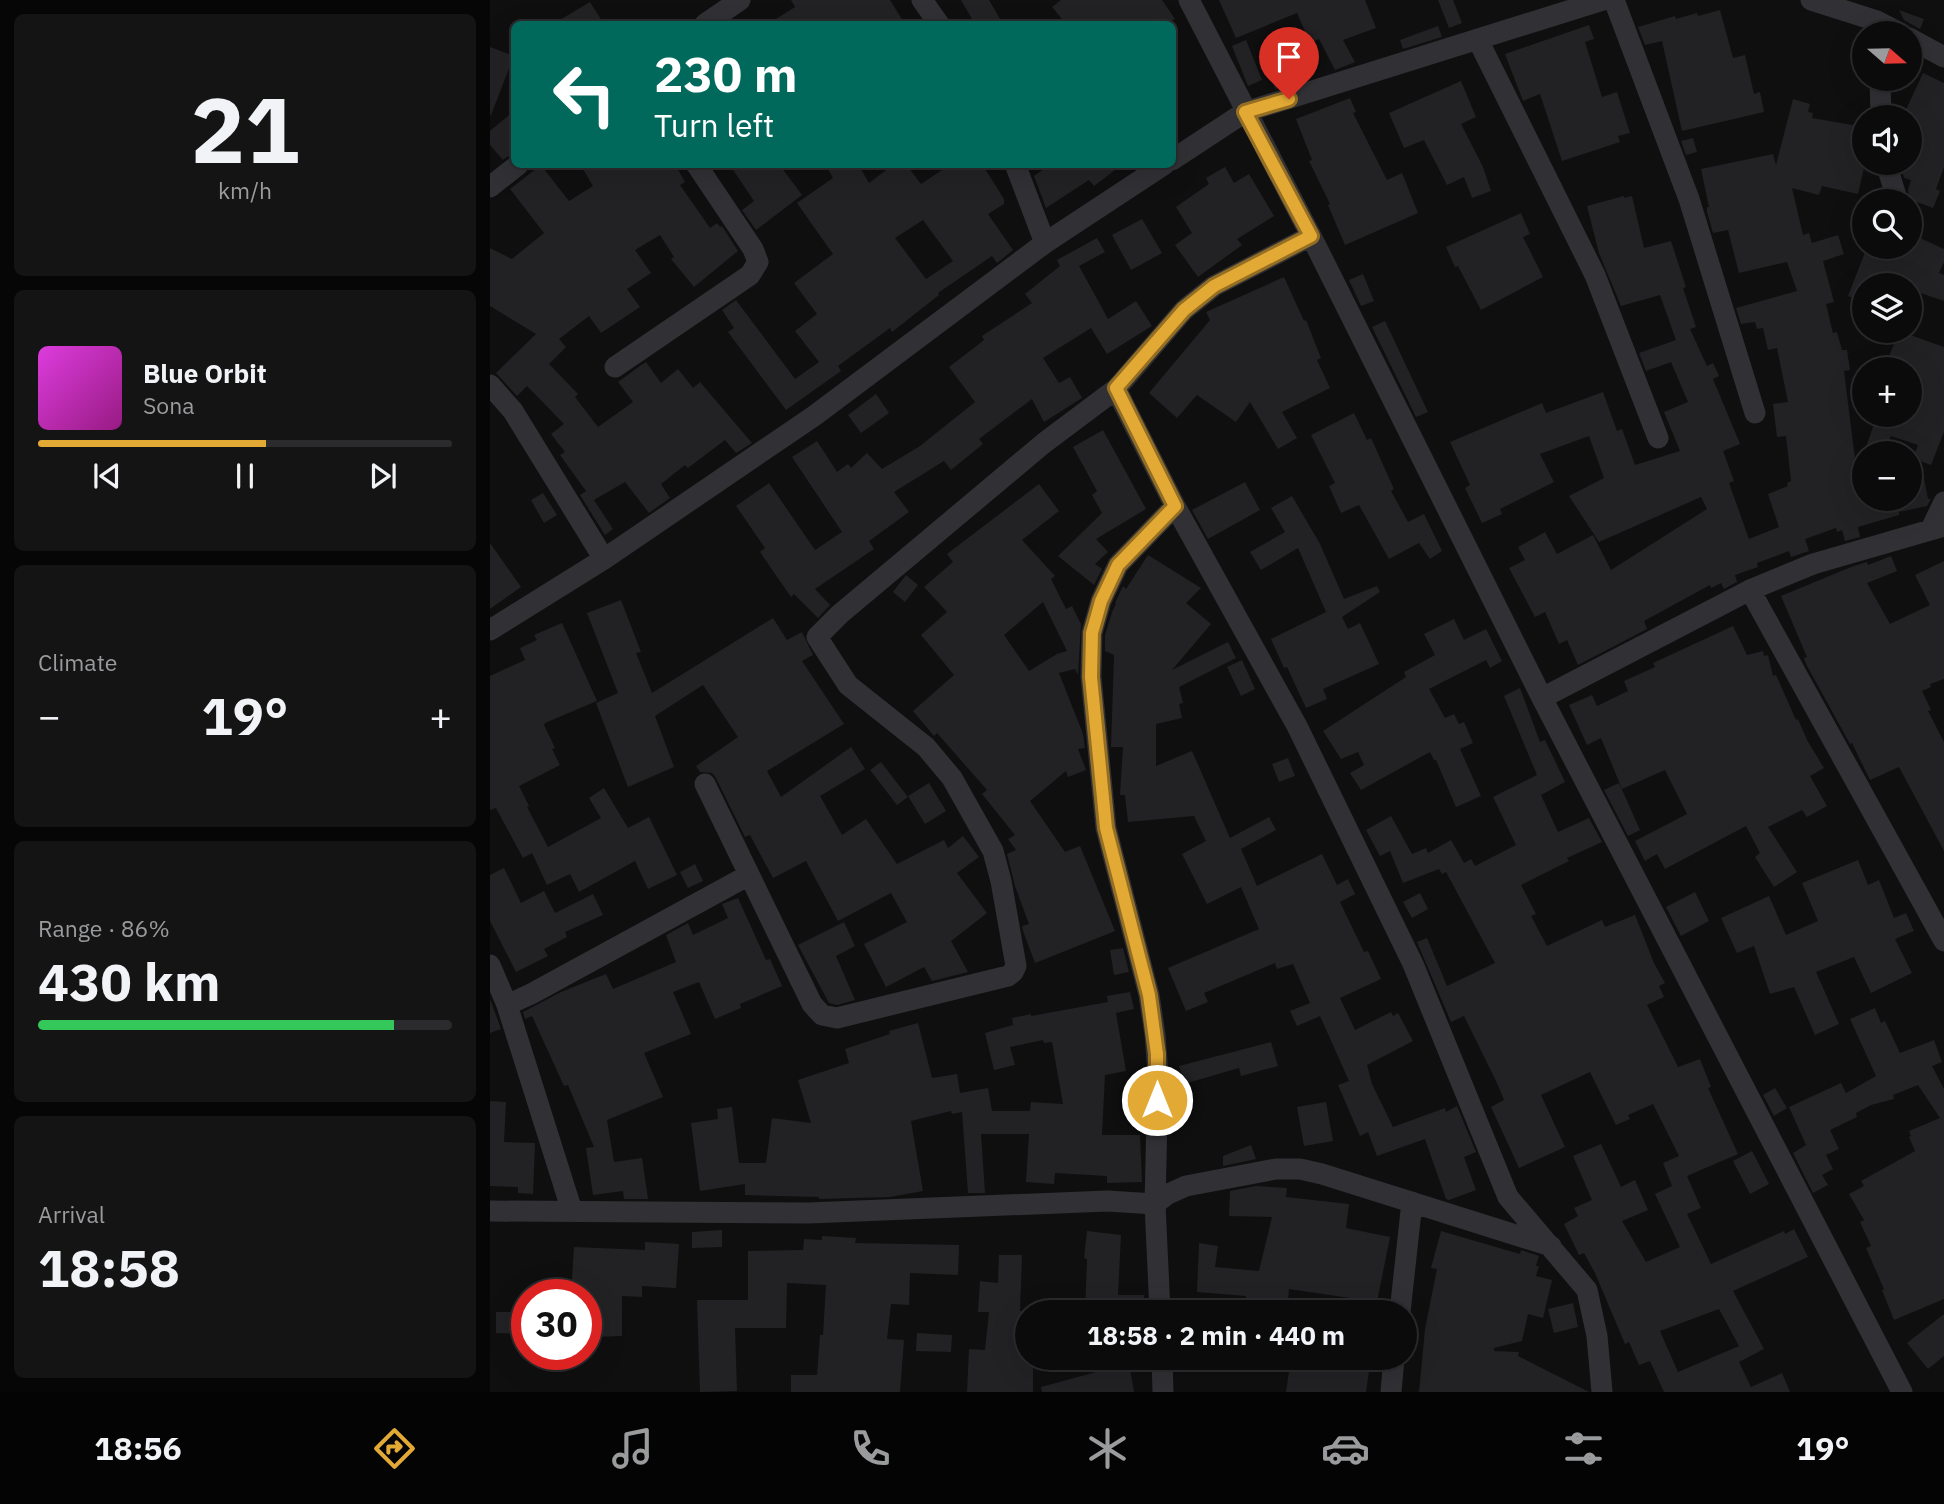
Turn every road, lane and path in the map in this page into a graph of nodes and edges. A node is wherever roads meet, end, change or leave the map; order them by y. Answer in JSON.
{"nodes":[{"id":1,"x":740,"y":0,"type":"edge"},
{"id":2,"x":922,"y":0,"type":"edge"},
{"id":3,"x":1189,"y":0,"type":"edge"},
{"id":4,"x":1603,"y":0,"type":"edge"},
{"id":5,"x":1614,"y":0,"type":"edge"},
{"id":6,"x":1811,"y":0,"type":"edge"},
{"id":7,"x":1871,"y":0,"type":"edge"},
{"id":8,"x":709,"y":21,"type":"edge"},
{"id":9,"x":937,"y":21,"type":"edge"},
{"id":10,"x":1863,"y":21,"type":"edge"},
{"id":11,"x":1876,"y":21,"type":"edge"},
{"id":12,"x":1478,"y":40,"type":"junction"},
{"id":13,"x":1922,"y":45,"type":"edge"},
{"id":14,"x":1944,"y":57,"type":"edge"},
{"id":15,"x":1245,"y":112,"type":"junction"},
{"id":16,"x":1176,"y":157,"type":"edge"},
{"id":17,"x":512,"y":168,"type":"edge"},
{"id":18,"x":699,"y":168,"type":"edge"},
{"id":19,"x":1017,"y":168,"type":"edge"},
{"id":20,"x":1159,"y":168,"type":"edge"},
{"id":21,"x":493,"y":179,"type":"edge"},
{"id":22,"x":1311,"y":236,"type":"junction"},
{"id":23,"x":1045,"y":243,"type":"junction"},
{"id":24,"x":615,"y":368,"type":"dead end"},
{"id":25,"x":490,"y":385,"type":"edge"},
{"id":26,"x":1116,"y":388,"type":"junction"},
{"id":27,"x":1755,"y":413,"type":"dead end"},
{"id":28,"x":1658,"y":438,"type":"dead end"},
{"id":29,"x":1944,"y":502,"type":"edge"},
{"id":30,"x":1175,"y":506,"type":"junction"},
{"id":31,"x":1938,"y":527,"type":"edge"},
{"id":32,"x":604,"y":559,"type":"junction"},
{"id":33,"x":1750,"y":590,"type":"junction"},
{"id":34,"x":490,"y":629,"type":"edge"},
{"id":35,"x":1542,"y":698,"type":"junction"},
{"id":36,"x":705,"y":784,"type":"dead end"},
{"id":37,"x":749,"y":875,"type":"junction"},
{"id":38,"x":1944,"y":941,"type":"edge"},
{"id":39,"x":490,"y":965,"type":"edge"},
{"id":40,"x":506,"y":1005,"type":"junction"},
{"id":41,"x":1412,"y":1202,"type":"junction"},
{"id":42,"x":1155,"y":1204,"type":"junction"},
{"id":43,"x":490,"y":1211,"type":"edge"},
{"id":44,"x":572,"y":1211,"type":"junction"},
{"id":45,"x":1552,"y":1246,"type":"junction"},
{"id":46,"x":1159,"y":1300,"type":"edge"},
{"id":47,"x":1400,"y":1300,"type":"edge"},
{"id":48,"x":1162,"y":1370,"type":"edge"},
{"id":49,"x":1393,"y":1370,"type":"edge"},
{"id":50,"x":1163,"y":1392,"type":"edge"},
{"id":51,"x":1391,"y":1392,"type":"edge"},
{"id":52,"x":1602,"y":1392,"type":"edge"},
{"id":53,"x":1902,"y":1392,"type":"edge"}],
"edges":[{"from":1,"to":8,"type":"street"},
{"from":2,"to":9,"type":"street"},
{"from":3,"to":15,"type":"street"},
{"from":4,"to":12,"type":"street"},
{"from":5,"to":27,"type":"street"},
{"from":6,"to":10,"type":"street"},
{"from":7,"to":11,"type":"street"},
{"from":12,"to":15,"type":"street"},
{"from":12,"to":28,"type":"street"},
{"from":13,"to":14,"type":"street"},
{"from":15,"to":16,"type":"street"},
{"from":15,"to":22,"type":"street"},
{"from":17,"to":21,"type":"street"},
{"from":18,"to":24,"type":"street"},
{"from":19,"to":23,"type":"street"},
{"from":20,"to":23,"type":"street"},
{"from":22,"to":26,"type":"street"},
{"from":22,"to":35,"type":"street"},
{"from":23,"to":32,"type":"street"},
{"from":25,"to":32,"type":"street"},
{"from":26,"to":30,"type":"street"},
{"from":26,"to":37,"type":"street"},
{"from":29,"to":31,"type":"street"},
{"from":30,"to":42,"type":"street"},
{"from":30,"to":45,"type":"street"},
{"from":31,"to":33,"type":"street"},
{"from":32,"to":34,"type":"street"},
{"from":33,"to":35,"type":"street"},
{"from":33,"to":38,"type":"street"},
{"from":35,"to":53,"type":"street"},
{"from":36,"to":37,"type":"street"},
{"from":37,"to":40,"type":"street"},
{"from":39,"to":40,"type":"street"},
{"from":40,"to":44,"type":"street"},
{"from":41,"to":42,"type":"street"},
{"from":41,"to":45,"type":"street"},
{"from":41,"to":47,"type":"street"},
{"from":42,"to":44,"type":"street"},
{"from":42,"to":46,"type":"street"},
{"from":43,"to":44,"type":"street"},
{"from":45,"to":52,"type":"street"},
{"from":48,"to":50,"type":"street"},
{"from":49,"to":51,"type":"street"}]}
